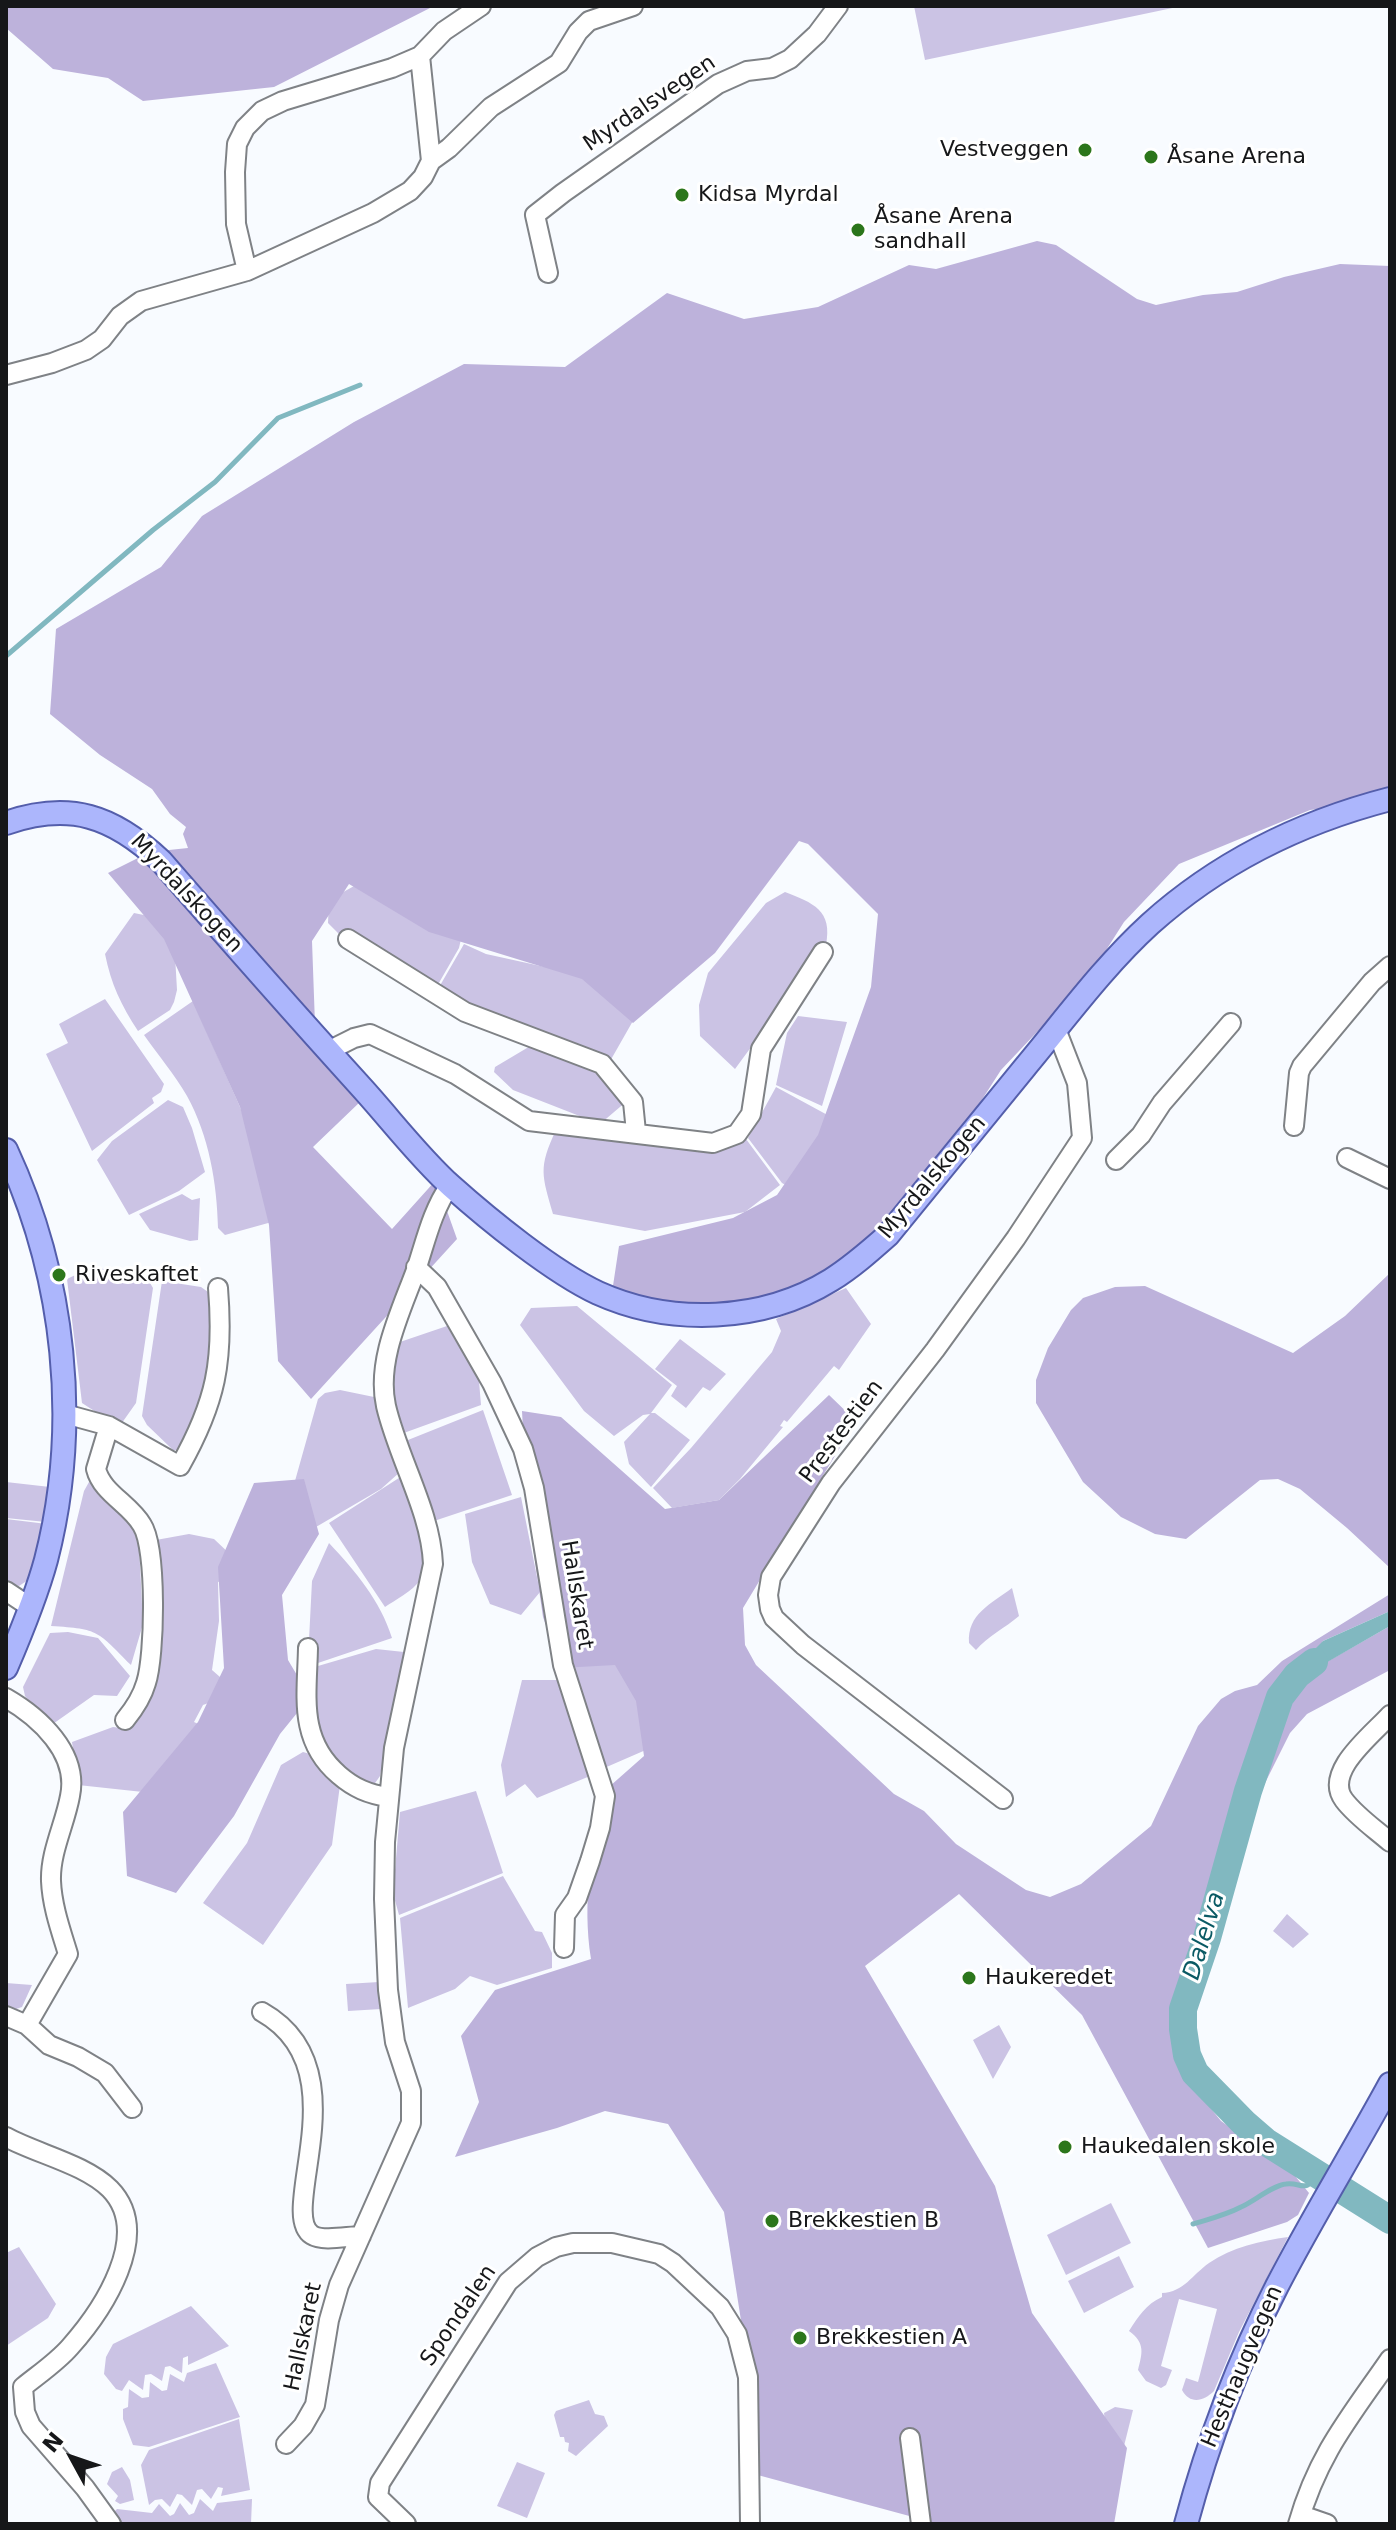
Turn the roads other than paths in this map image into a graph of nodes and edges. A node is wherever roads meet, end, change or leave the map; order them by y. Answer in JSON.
{"nodes":[{"id":1,"x":481,"y":6,"type":"edge"},
{"id":2,"x":633,"y":6,"type":"edge"},
{"id":3,"x":838,"y":6,"type":"edge"},
{"id":4,"x":420,"y":56,"type":"junction"},
{"id":5,"x":431,"y":161,"type":"junction"},
{"id":6,"x":247,"y":271,"type":"junction"},
{"id":7,"x":548,"y":273,"type":"dead end"},
{"id":8,"x":6,"y":375,"type":"edge"},
{"id":9,"x":1390,"y":799,"type":"edge"},
{"id":10,"x":6,"y":823,"type":"edge"},
{"id":11,"x":348,"y":939,"type":"dead end"},
{"id":12,"x":823,"y":952,"type":"dead end"},
{"id":13,"x":1390,"y":966,"type":"edge"},
{"id":14,"x":1231,"y":1023,"type":"dead end"},
{"id":15,"x":1056,"y":1029,"type":"junction"},
{"id":16,"x":328,"y":1051,"type":"junction"},
{"id":17,"x":1294,"y":1126,"type":"dead end"},
{"id":18,"x":636,"y":1132,"type":"junction"},
{"id":19,"x":6,"y":1150,"type":"edge"},
{"id":20,"x":1347,"y":1158,"type":"dead end"},
{"id":21,"x":1116,"y":1160,"type":"dead end"},
{"id":22,"x":1390,"y":1179,"type":"edge"},
{"id":23,"x":450,"y":1185,"type":"junction"},
{"id":24,"x":416,"y":1267,"type":"junction"},
{"id":25,"x":218,"y":1288,"type":"dead end"},
{"id":26,"x":65,"y":1414,"type":"junction"},
{"id":27,"x":109,"y":1426,"type":"junction"},
{"id":28,"x":6,"y":1591,"type":"edge"},
{"id":29,"x":30,"y":1607,"type":"junction"},
{"id":30,"x":308,"y":1648,"type":"dead end"},
{"id":31,"x":6,"y":1668,"type":"edge"},
{"id":32,"x":6,"y":1698,"type":"edge"},
{"id":33,"x":1390,"y":1715,"type":"edge"},
{"id":34,"x":125,"y":1720,"type":"dead end"},
{"id":35,"x":388,"y":1797,"type":"junction"},
{"id":36,"x":1003,"y":1799,"type":"dead end"},
{"id":37,"x":1390,"y":1842,"type":"edge"},
{"id":38,"x":564,"y":1948,"type":"dead end"},
{"id":39,"x":262,"y":2012,"type":"dead end"},
{"id":40,"x":6,"y":2016,"type":"edge"},
{"id":41,"x":27,"y":2025,"type":"junction"},
{"id":42,"x":1390,"y":2085,"type":"edge"},
{"id":43,"x":132,"y":2108,"type":"dead end"},
{"id":44,"x":1383,"y":2113,"type":"edge"},
{"id":45,"x":6,"y":2137,"type":"edge"},
{"id":46,"x":361,"y":2236,"type":"junction"},
{"id":47,"x":1390,"y":2359,"type":"edge"},
{"id":48,"x":15,"y":2390,"type":"edge"},
{"id":49,"x":910,"y":2438,"type":"dead end"},
{"id":50,"x":286,"y":2444,"type":"dead end"},
{"id":51,"x":1300,"y":2519,"type":"edge"},
{"id":52,"x":111,"y":2524,"type":"edge"},
{"id":53,"x":406,"y":2524,"type":"edge"},
{"id":54,"x":750,"y":2524,"type":"edge"},
{"id":55,"x":921,"y":2524,"type":"edge"},
{"id":56,"x":1186,"y":2524,"type":"edge"},
{"id":57,"x":1327,"y":2524,"type":"edge"}],
"edges":[{"from":1,"to":4,"type":"street"},
{"from":2,"to":5,"type":"street"},
{"from":3,"to":7,"type":"street","name":"Myrdalsvegen"},
{"from":4,"to":5,"type":"street"},
{"from":4,"to":6,"type":"street"},
{"from":5,"to":6,"type":"street"},
{"from":6,"to":8,"type":"street"},
{"from":9,"to":15,"type":"main road","name":"Myrdalskogen"},
{"from":10,"to":16,"type":"main road","name":"Myrdalskogen"},
{"from":11,"to":18,"type":"street"},
{"from":12,"to":18,"type":"street"},
{"from":13,"to":17,"type":"street"},
{"from":14,"to":21,"type":"street"},
{"from":15,"to":23,"type":"main road","name":"Myrdalskogen"},
{"from":15,"to":36,"type":"street","name":"Prestestien"},
{"from":16,"to":18,"type":"street"},
{"from":16,"to":23,"type":"main road","name":"Myrdalskogen"},
{"from":19,"to":26,"type":"main road"},
{"from":20,"to":22,"type":"street"},
{"from":23,"to":24,"type":"street","name":"Hallskaret"},
{"from":24,"to":35,"type":"street","name":"Hallskaret"},
{"from":24,"to":38,"type":"street","name":"Hallskaret"},
{"from":25,"to":27,"type":"street"},
{"from":26,"to":27,"type":"street"},
{"from":26,"to":29,"type":"main road"},
{"from":27,"to":34,"type":"street"},
{"from":28,"to":29,"type":"street"},
{"from":29,"to":31,"type":"main road"},
{"from":30,"to":35,"type":"street"},
{"from":32,"to":41,"type":"street"},
{"from":33,"to":37,"type":"street"},
{"from":35,"to":46,"type":"street","name":"Hallskaret"},
{"from":39,"to":46,"type":"street"},
{"from":40,"to":41,"type":"street"},
{"from":41,"to":43,"type":"street"},
{"from":42,"to":44,"type":"main road"},
{"from":44,"to":56,"type":"main road","name":"Hesthaugvegen"},
{"from":45,"to":48,"type":"street"},
{"from":46,"to":50,"type":"street","name":"Hallskaret"},
{"from":47,"to":51,"type":"street"},
{"from":48,"to":52,"type":"street"},
{"from":49,"to":55,"type":"street"},
{"from":51,"to":57,"type":"street"},
{"from":53,"to":54,"type":"street","name":"Spondalen"}]}
